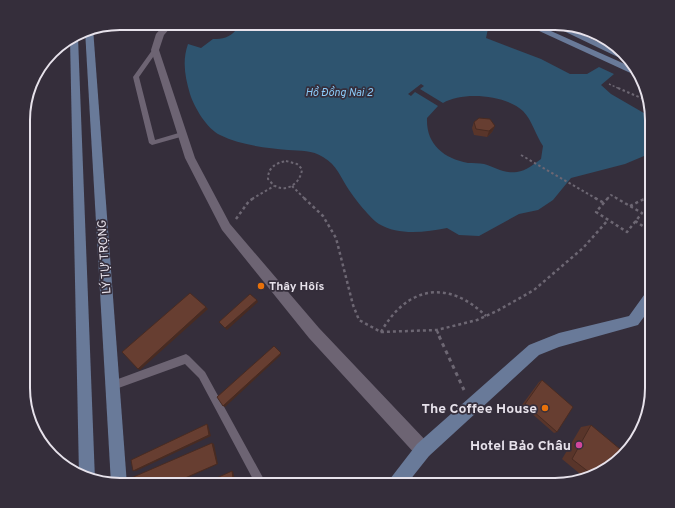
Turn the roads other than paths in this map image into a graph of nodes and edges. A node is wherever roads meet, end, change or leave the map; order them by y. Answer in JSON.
{"nodes":[{"id":1,"x":164,"y":30,"type":"edge"},
{"id":2,"x":541,"y":30,"type":"edge"},
{"id":3,"x":572,"y":32,"type":"edge"},
{"id":4,"x":89,"y":35,"type":"edge"},
{"id":5,"x":74,"y":43,"type":"edge"},
{"id":6,"x":605,"y":45,"type":"edge"},
{"id":7,"x":155,"y":50,"type":"junction"},
{"id":8,"x":629,"y":69,"type":"edge"},
{"id":9,"x":182,"y":134,"type":"junction"},
{"id":10,"x":645,"y":305,"type":"edge"},
{"id":11,"x":113,"y":385,"type":"junction"},
{"id":12,"x":423,"y":450,"type":"junction"},
{"id":13,"x":87,"y":472,"type":"edge"},
{"id":14,"x":120,"y":478,"type":"edge"},
{"id":15,"x":258,"y":478,"type":"edge"},
{"id":16,"x":401,"y":478,"type":"edge"}],
"edges":[{"from":1,"to":7,"type":"street"},
{"from":2,"to":8,"type":"street"},
{"from":3,"to":6,"type":"street"},
{"from":4,"to":11,"type":"street","name":"LÝ TỰ TRỌNG"},
{"from":5,"to":13,"type":"street","name":"LÝ TỰ TRỌNG"},
{"from":7,"to":9,"type":"street"},
{"from":7,"to":9,"type":"lane"},
{"from":9,"to":12,"type":"street"},
{"from":10,"to":12,"type":"street"},
{"from":11,"to":14,"type":"street","name":"LÝ TỰ TRỌNG"},
{"from":11,"to":15,"type":"lane"},
{"from":12,"to":16,"type":"street"}]}
